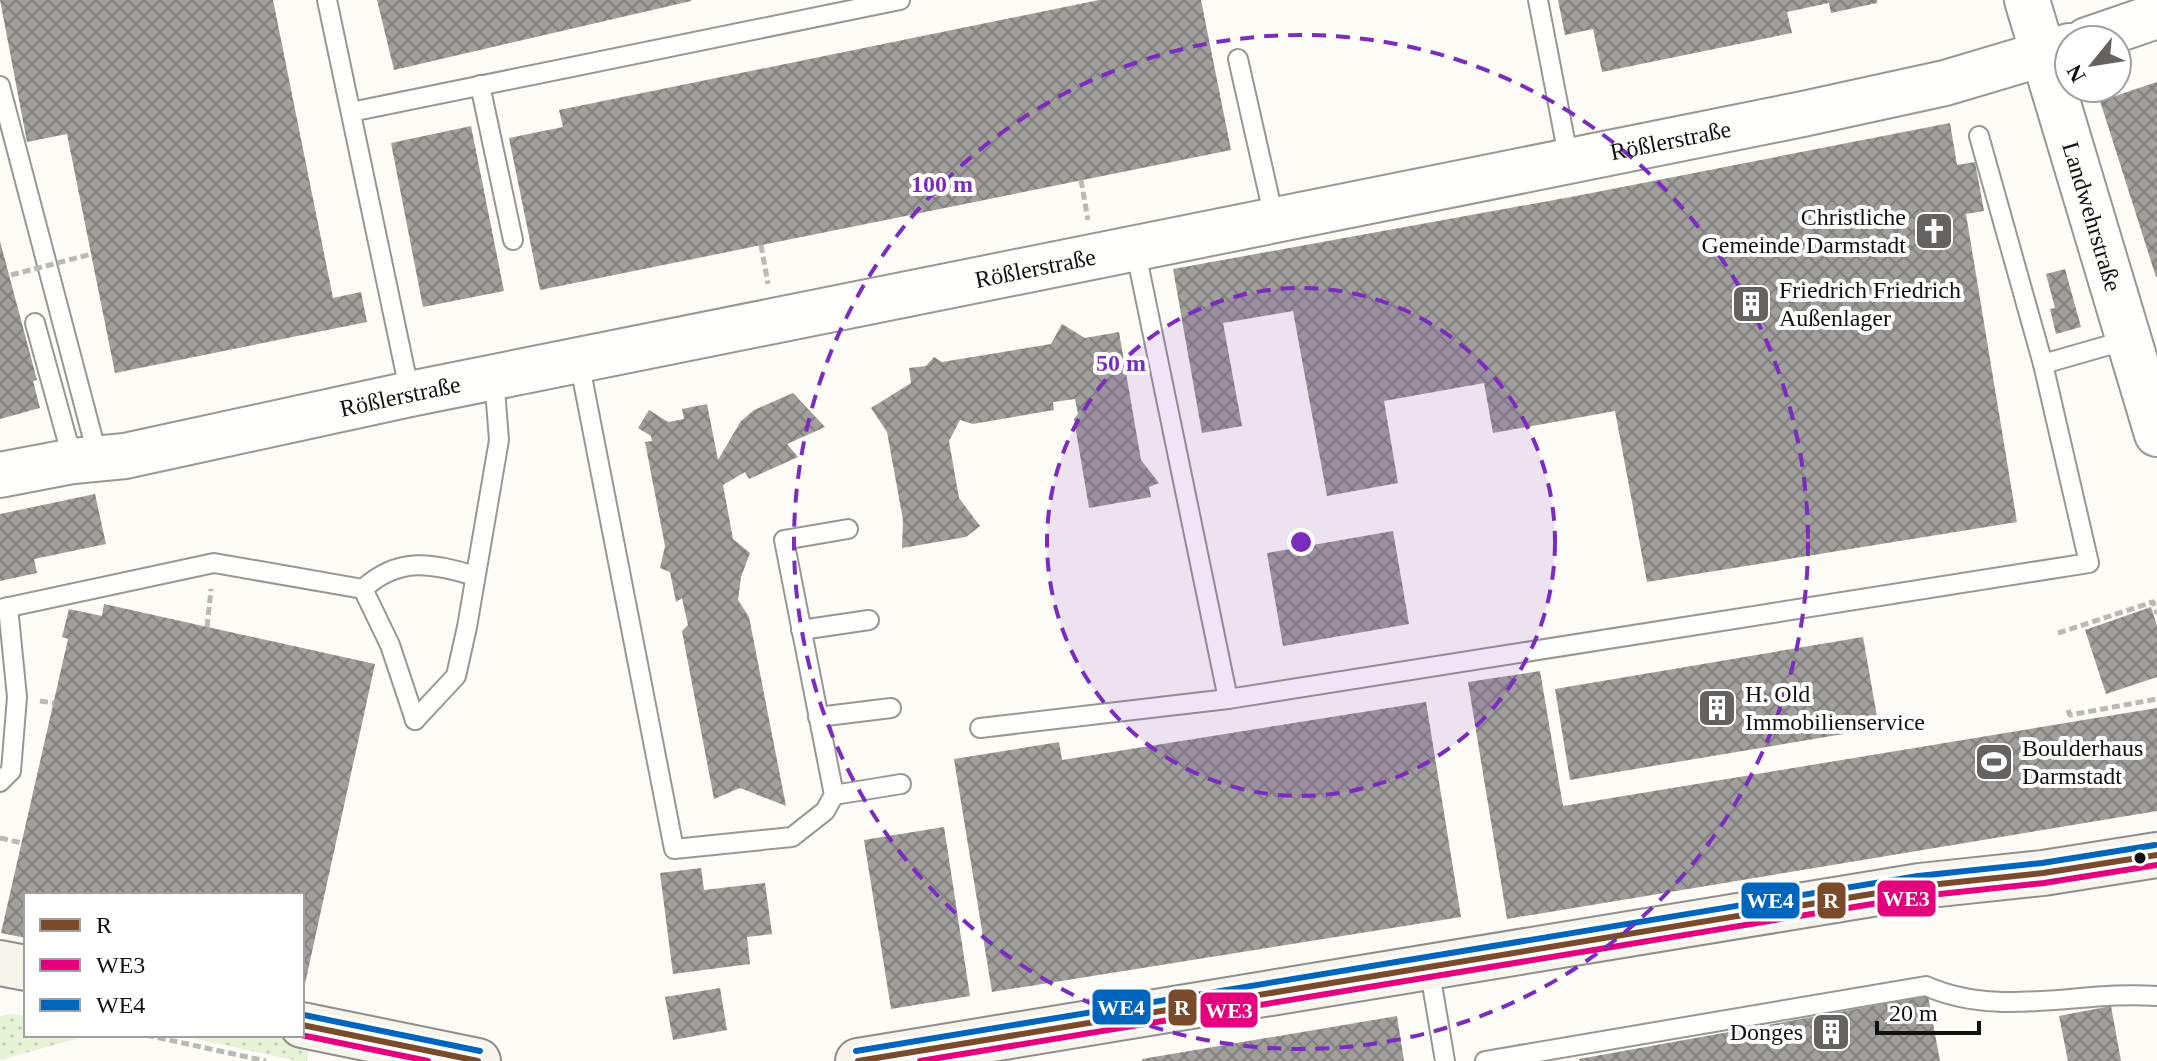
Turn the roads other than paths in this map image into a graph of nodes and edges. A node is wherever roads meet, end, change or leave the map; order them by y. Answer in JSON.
{"nodes":[{"id":1,"x":327,"y":0,"type":"edge"},
{"id":2,"x":900,"y":0,"type":"edge"},
{"id":3,"x":1538,"y":0,"type":"edge"},
{"id":4,"x":2027,"y":0,"type":"edge"},
{"id":5,"x":2157,"y":16,"type":"edge"},
{"id":6,"x":2133,"y":24,"type":"edge"},
{"id":7,"x":2053,"y":45,"type":"edge"},
{"id":8,"x":2053,"y":51,"type":"edge"},
{"id":9,"x":1238,"y":59,"type":"dead end"},
{"id":10,"x":480,"y":85,"type":"junction"},
{"id":11,"x":0,"y":86,"type":"edge"},
{"id":12,"x":2069,"y":104,"type":"edge"},
{"id":13,"x":351,"y":112,"type":"junction"},
{"id":14,"x":1979,"y":136,"type":"dead end"},
{"id":15,"x":1569,"y":161,"type":"junction"},
{"id":16,"x":1274,"y":218,"type":"junction"},
{"id":17,"x":513,"y":240,"type":"dead end"},
{"id":18,"x":1135,"y":248,"type":"junction"},
{"id":19,"x":35,"y":323,"type":"dead end"},
{"id":20,"x":2127,"y":340,"type":"junction"},
{"id":21,"x":579,"y":360,"type":"junction"},
{"id":22,"x":2043,"y":364,"type":"junction"},
{"id":23,"x":494,"y":377,"type":"junction"},
{"id":24,"x":410,"y":394,"type":"junction"},
{"id":25,"x":2157,"y":434,"type":"edge"},
{"id":26,"x":86,"y":460,"type":"junction"},
{"id":27,"x":0,"y":475,"type":"edge"},
{"id":28,"x":848,"y":529,"type":"dead end"},
{"id":29,"x":475,"y":576,"type":"junction"},
{"id":30,"x":363,"y":589,"type":"junction"},
{"id":31,"x":4,"y":608,"type":"edge"},
{"id":32,"x":869,"y":620,"type":"dead end"},
{"id":33,"x":801,"y":630,"type":"junction"},
{"id":34,"x":1228,"y":699,"type":"junction"},
{"id":35,"x":891,"y":708,"type":"dead end"},
{"id":36,"x":818,"y":717,"type":"junction"},
{"id":37,"x":980,"y":728,"type":"dead end"},
{"id":38,"x":0,"y":782,"type":"edge"},
{"id":39,"x":901,"y":784,"type":"dead end"},
{"id":40,"x":834,"y":795,"type":"junction"},
{"id":41,"x":2157,"y":855,"type":"edge"},
{"id":42,"x":0,"y":963,"type":"edge"},
{"id":43,"x":1429,"y":967,"type":"junction"},
{"id":44,"x":24,"y":968,"type":"edge"},
{"id":45,"x":2157,"y":996,"type":"edge"},
{"id":46,"x":304,"y":1025,"type":"edge"},
{"id":47,"x":478,"y":1061,"type":"edge"},
{"id":48,"x":858,"y":1061,"type":"edge"},
{"id":49,"x":1445,"y":1061,"type":"edge"},
{"id":50,"x":1485,"y":1061,"type":"edge"}],
"edges":[{"from":1,"to":13,"type":"lane"},
{"from":2,"to":10,"type":"lane"},
{"from":3,"to":15,"type":"lane"},
{"from":4,"to":7,"type":"street","name":"Landwehrstraße"},
{"from":5,"to":6,"type":"street"},
{"from":8,"to":15,"type":"street","name":"Rößlerstraße"},
{"from":9,"to":16,"type":"lane"},
{"from":10,"to":13,"type":"lane"},
{"from":10,"to":17,"type":"lane"},
{"from":11,"to":26,"type":"lane"},
{"from":12,"to":20,"type":"street","name":"Landwehrstraße"},
{"from":13,"to":24,"type":"lane"},
{"from":14,"to":22,"type":"lane"},
{"from":15,"to":16,"type":"street","name":"Rößlerstraße"},
{"from":16,"to":18,"type":"street","name":"Rößlerstraße"},
{"from":18,"to":21,"type":"street","name":"Rößlerstraße"},
{"from":18,"to":34,"type":"lane"},
{"from":19,"to":26,"type":"lane"},
{"from":20,"to":22,"type":"lane"},
{"from":20,"to":25,"type":"street","name":"Landwehrstraße"},
{"from":21,"to":23,"type":"street","name":"Rößlerstraße"},
{"from":21,"to":40,"type":"lane"},
{"from":22,"to":34,"type":"lane"},
{"from":23,"to":24,"type":"street","name":"Rößlerstraße"},
{"from":23,"to":29,"type":"lane"},
{"from":24,"to":26,"type":"street","name":"Rößlerstraße"},
{"from":26,"to":27,"type":"street","name":"Rößlerstraße"},
{"from":28,"to":33,"type":"lane"},
{"from":29,"to":30,"type":"lane"},
{"from":29,"to":30,"type":"lane"},
{"from":30,"to":31,"type":"lane"},
{"from":31,"to":38,"type":"lane"},
{"from":32,"to":33,"type":"lane"},
{"from":33,"to":36,"type":"lane"},
{"from":34,"to":37,"type":"lane"},
{"from":35,"to":36,"type":"lane"},
{"from":36,"to":40,"type":"lane"},
{"from":39,"to":40,"type":"lane"},
{"from":41,"to":43,"type":"main road"},
{"from":42,"to":44,"type":"main road"},
{"from":43,"to":48,"type":"main road"},
{"from":43,"to":49,"type":"lane"},
{"from":45,"to":50,"type":"lane"},
{"from":46,"to":47,"type":"main road"}]}
